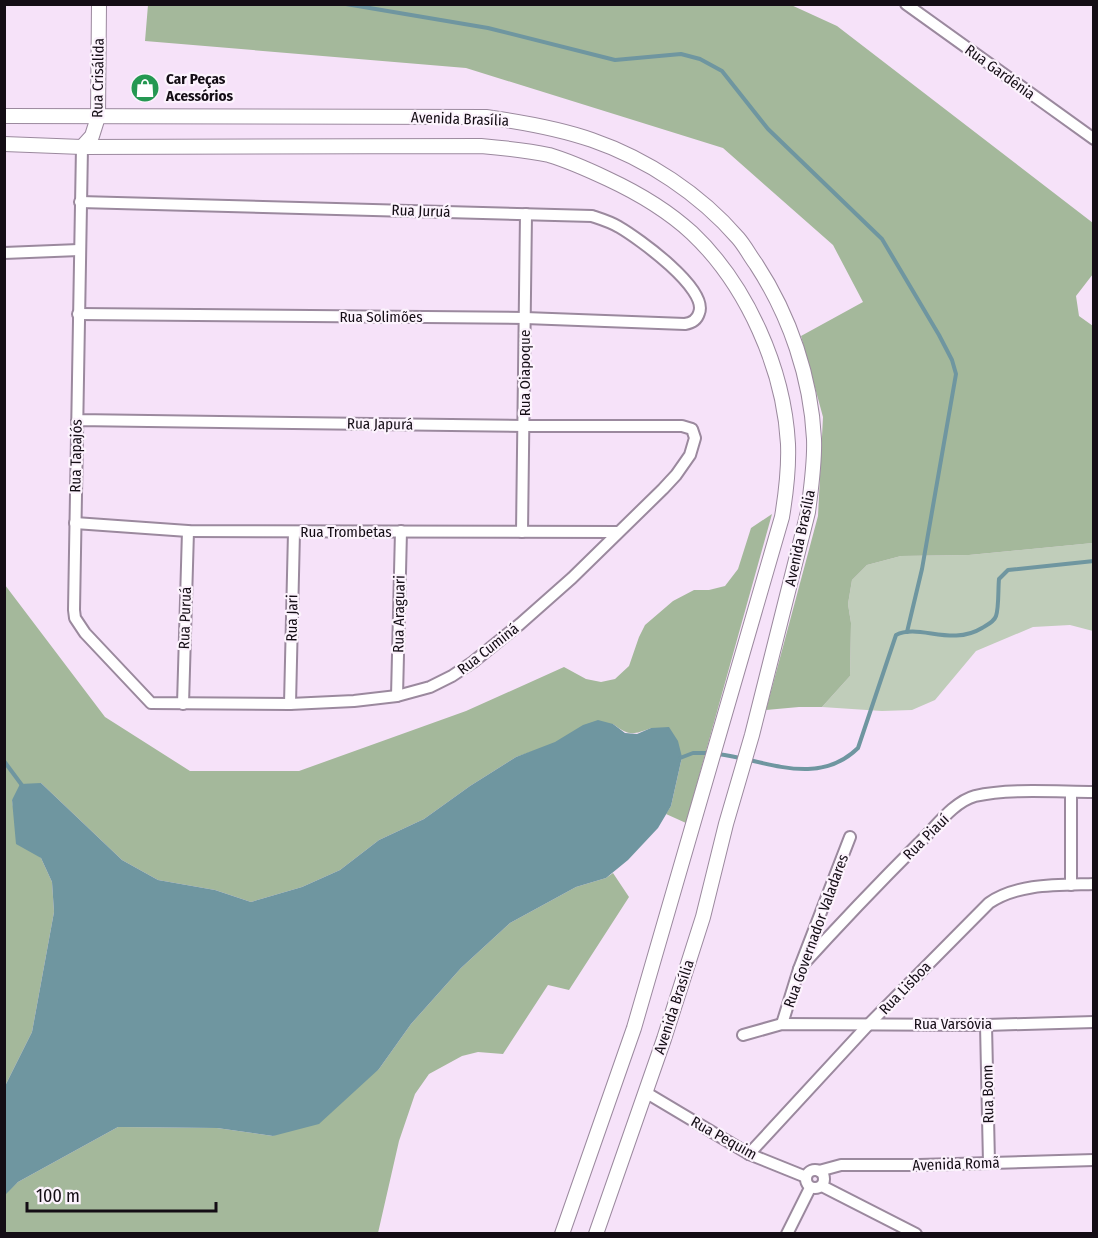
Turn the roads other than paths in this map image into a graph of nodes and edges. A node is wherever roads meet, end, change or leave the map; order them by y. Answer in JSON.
{"nodes":[{"id":1,"x":99,"y":4,"type":"edge"},
{"id":2,"x":906,"y":4,"type":"edge"},
{"id":3,"x":4,"y":116,"type":"edge"},
{"id":4,"x":98,"y":117,"type":"junction"},
{"id":5,"x":1094,"y":139,"type":"edge"},
{"id":6,"x":4,"y":144,"type":"edge"},
{"id":7,"x":82,"y":147,"type":"junction"},
{"id":8,"x":80,"y":202,"type":"junction"},
{"id":9,"x":526,"y":214,"type":"junction"},
{"id":10,"x":80,"y":250,"type":"junction"},
{"id":11,"x":4,"y":252,"type":"edge"},
{"id":12,"x":78,"y":314,"type":"junction"},
{"id":13,"x":525,"y":318,"type":"junction"},
{"id":14,"x":685,"y":324,"type":"joint"},
{"id":15,"x":77,"y":420,"type":"junction"},
{"id":16,"x":524,"y":426,"type":"junction"},
{"id":17,"x":682,"y":426,"type":"joint"},
{"id":18,"x":75,"y":524,"type":"junction"},
{"id":19,"x":188,"y":531,"type":"junction"},
{"id":20,"x":401,"y":531,"type":"junction"},
{"id":21,"x":294,"y":532,"type":"junction"},
{"id":22,"x":522,"y":532,"type":"junction"},
{"id":23,"x":618,"y":532,"type":"junction"},
{"id":24,"x":397,"y":696,"type":"junction"},
{"id":25,"x":183,"y":704,"type":"junction"},
{"id":26,"x":290,"y":704,"type":"junction"},
{"id":27,"x":1071,"y":792,"type":"junction"},
{"id":28,"x":1094,"y":792,"type":"edge"},
{"id":29,"x":850,"y":837,"type":"dead end"},
{"id":30,"x":1094,"y":884,"type":"edge"},
{"id":31,"x":1071,"y":885,"type":"junction"},
{"id":32,"x":799,"y":969,"type":"junction"},
{"id":33,"x":1094,"y":1022,"type":"edge"},
{"id":34,"x":782,"y":1024,"type":"junction"},
{"id":35,"x":869,"y":1024,"type":"junction"},
{"id":36,"x":986,"y":1025,"type":"junction"},
{"id":37,"x":743,"y":1035,"type":"dead end"},
{"id":38,"x":645,"y":1092,"type":"junction"},
{"id":39,"x":750,"y":1154,"type":"junction"},
{"id":40,"x":1094,"y":1160,"type":"edge"},
{"id":41,"x":989,"y":1163,"type":"junction"},
{"id":42,"x":819,"y":1171,"type":"junction"},
{"id":43,"x":806,"y":1177,"type":"junction"},
{"id":44,"x":822,"y":1186,"type":"junction"},
{"id":45,"x":810,"y":1188,"type":"junction"},
{"id":46,"x":562,"y":1233,"type":"edge"},
{"id":47,"x":596,"y":1233,"type":"edge"},
{"id":48,"x":787,"y":1233,"type":"edge"},
{"id":49,"x":916,"y":1233,"type":"edge"}],
"edges":[{"from":1,"to":4,"type":"street","name":"Rua Crisálida"},
{"from":2,"to":5,"type":"street","name":"Rua Gardênia"},
{"from":3,"to":4,"type":"street","name":"Avenida Brasília"},
{"from":4,"to":7,"type":"street","name":"Rua Crisálida"},
{"from":4,"to":38,"type":"street","name":"Avenida Brasília"},
{"from":6,"to":7,"type":"street","name":"Avenida Brasília"},
{"from":7,"to":8,"type":"street","name":"Rua Tapajós"},
{"from":7,"to":46,"type":"street","name":"Avenida Brasília"},
{"from":8,"to":9,"type":"street","name":"Rua Juruá"},
{"from":8,"to":10,"type":"street","name":"Rua Tapajós"},
{"from":9,"to":13,"type":"street","name":"Rua Oiapoque"},
{"from":9,"to":14,"type":"street","name":"Rua Juruá"},
{"from":10,"to":11,"type":"street"},
{"from":10,"to":12,"type":"street","name":"Rua Tapajós"},
{"from":12,"to":13,"type":"street","name":"Rua Solimões"},
{"from":12,"to":15,"type":"street","name":"Rua Tapajós"},
{"from":13,"to":14,"type":"street","name":"Rua Solimões"},
{"from":13,"to":16,"type":"street","name":"Rua Oiapoque"},
{"from":15,"to":16,"type":"street","name":"Rua Japurá"},
{"from":15,"to":18,"type":"street","name":"Rua Tapajós"},
{"from":16,"to":17,"type":"street","name":"Rua Japurá"},
{"from":16,"to":22,"type":"street","name":"Rua Oiapoque"},
{"from":17,"to":23,"type":"street","name":"Rua Cuminá"},
{"from":18,"to":19,"type":"street","name":"Rua Trombetas"},
{"from":18,"to":25,"type":"street","name":"Rua Tapajós"},
{"from":19,"to":21,"type":"street","name":"Rua Trombetas"},
{"from":19,"to":25,"type":"street","name":"Rua Puruá"},
{"from":20,"to":21,"type":"street","name":"Rua Trombetas"},
{"from":20,"to":22,"type":"street","name":"Rua Trombetas"},
{"from":20,"to":24,"type":"street","name":"Rua Araguari"},
{"from":21,"to":26,"type":"street","name":"Rua Jari"},
{"from":22,"to":23,"type":"street","name":"Rua Trombetas"},
{"from":23,"to":24,"type":"street","name":"Rua Cuminá"},
{"from":24,"to":26,"type":"street","name":"Rua Cuminá"},
{"from":25,"to":26,"type":"street","name":"Rua Cuminá"},
{"from":27,"to":28,"type":"street","name":"Rua Piauí"},
{"from":27,"to":31,"type":"street"},
{"from":27,"to":32,"type":"street","name":"Rua Piauí"},
{"from":29,"to":32,"type":"street","name":"Rua Governador Valadares"},
{"from":30,"to":31,"type":"street","name":"Rua Lisboa"},
{"from":31,"to":35,"type":"street","name":"Rua Lisboa"},
{"from":32,"to":34,"type":"street","name":"Rua Governador Valadares"},
{"from":33,"to":36,"type":"street","name":"Rua Varsóvia"},
{"from":34,"to":35,"type":"street","name":"Rua Varsóvia"},
{"from":34,"to":37,"type":"street","name":"Rua Varsóvia"},
{"from":35,"to":36,"type":"street","name":"Rua Varsóvia"},
{"from":35,"to":39,"type":"street","name":"Rua Lisboa"},
{"from":36,"to":41,"type":"street","name":"Rua Bonn"},
{"from":38,"to":39,"type":"street","name":"Rua Pequim"},
{"from":38,"to":47,"type":"street","name":"Avenida Brasília"},
{"from":39,"to":43,"type":"street","name":"Rua Pequim"},
{"from":40,"to":41,"type":"street","name":"Avenida Romã"},
{"from":41,"to":42,"type":"street","name":"Avenida Romã"},
{"from":42,"to":43,"type":"street"},
{"from":42,"to":44,"type":"street"},
{"from":43,"to":45,"type":"street"},
{"from":44,"to":45,"type":"street"},
{"from":44,"to":49,"type":"street"},
{"from":45,"to":48,"type":"street"}]}
